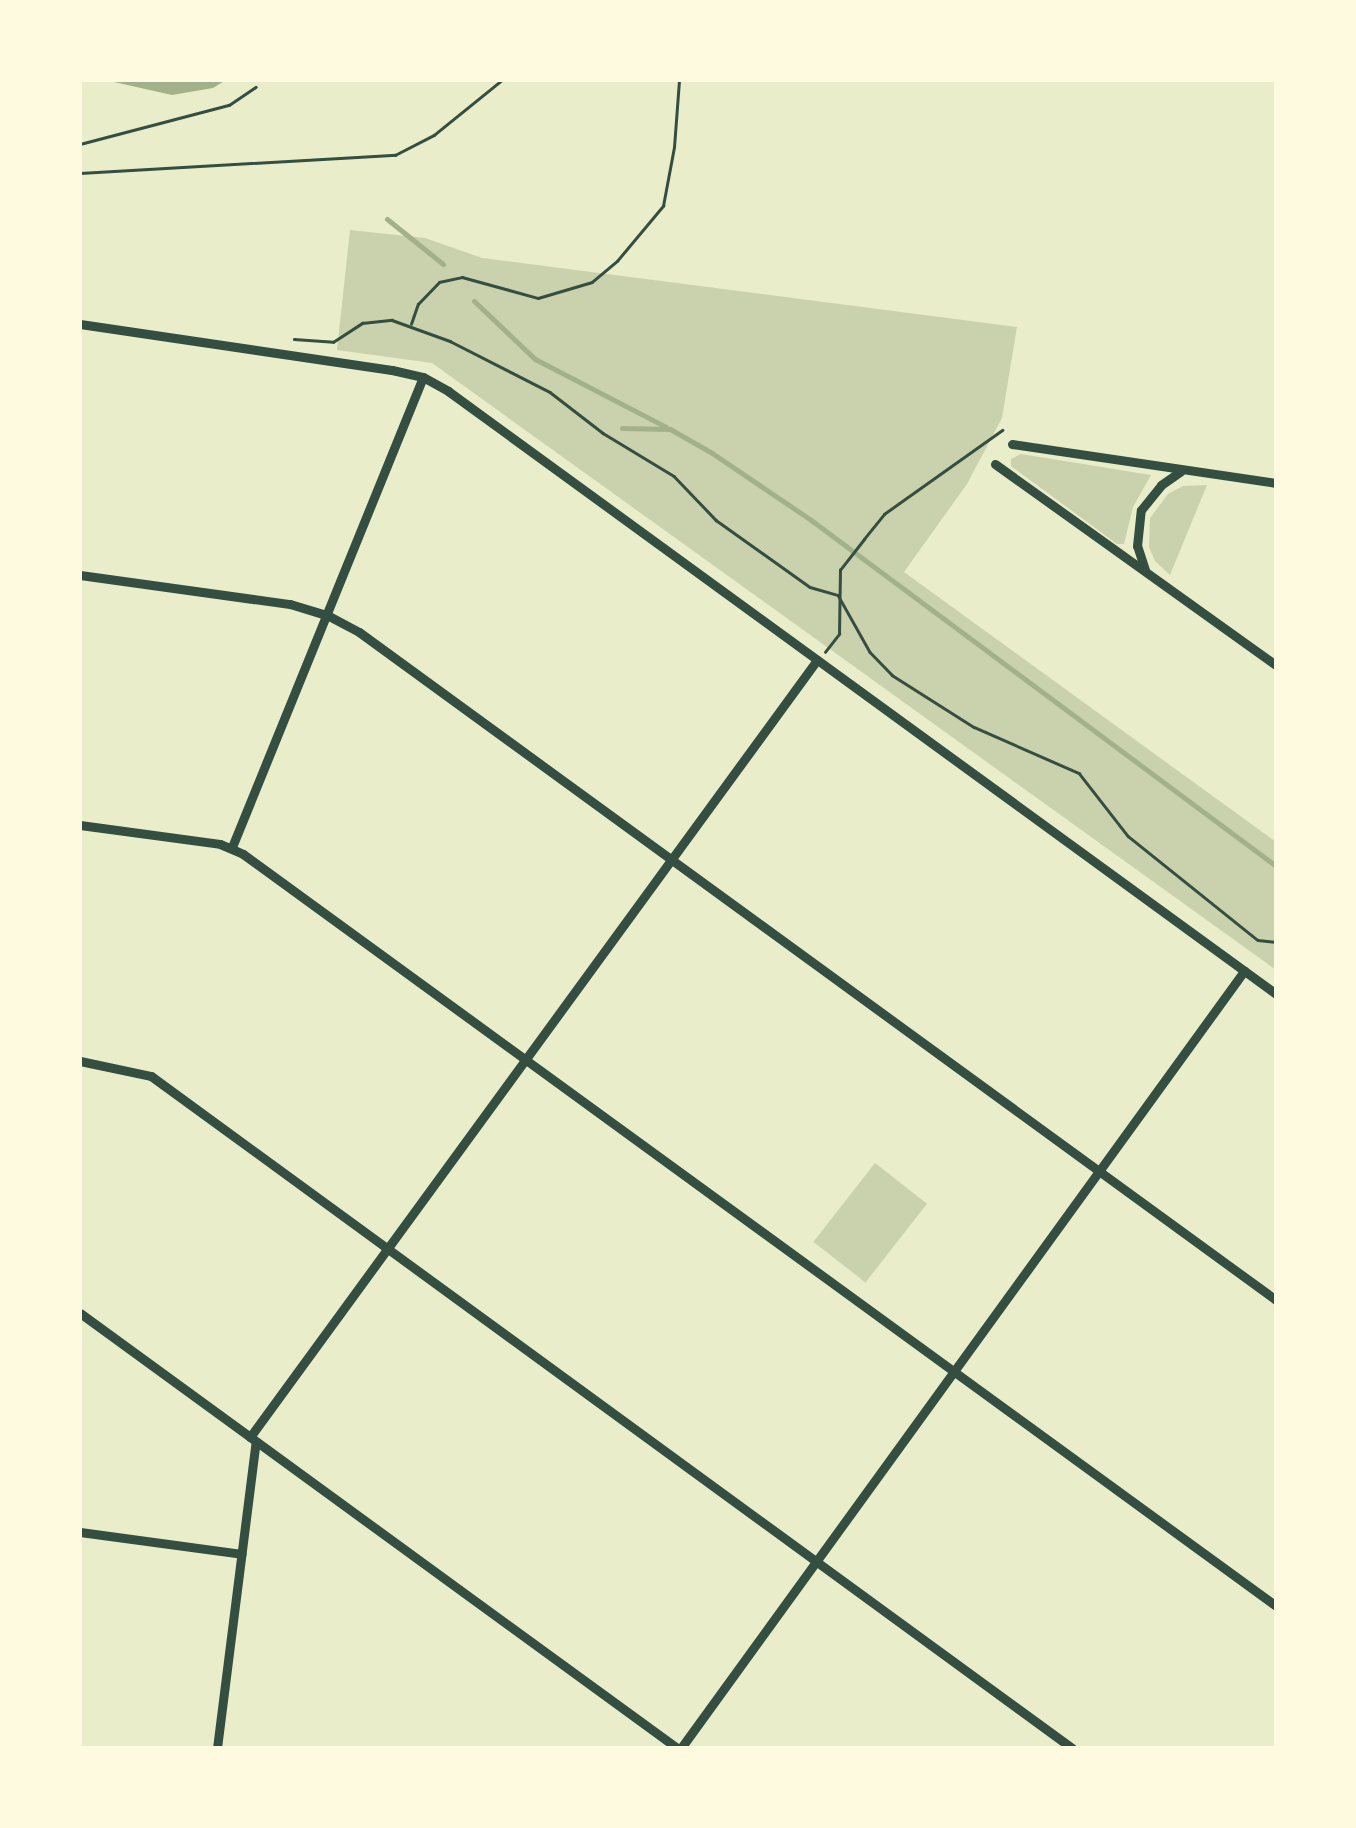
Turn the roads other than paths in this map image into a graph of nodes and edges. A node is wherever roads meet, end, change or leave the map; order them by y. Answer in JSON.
{"nodes":[{"id":1,"x":80,"y":324,"type":"edge"},
{"id":2,"x":423,"y":377,"type":"junction"},
{"id":3,"x":1012,"y":444,"type":"dead end"},
{"id":4,"x":995,"y":464,"type":"dead end"},
{"id":5,"x":1180,"y":470,"type":"junction"},
{"id":6,"x":1276,"y":484,"type":"edge"},
{"id":7,"x":1146,"y":572,"type":"junction"},
{"id":8,"x":80,"y":575,"type":"edge"},
{"id":9,"x":327,"y":615,"type":"junction"},
{"id":10,"x":818,"y":660,"type":"junction"},
{"id":11,"x":1276,"y":665,"type":"edge"},
{"id":12,"x":80,"y":825,"type":"edge"},
{"id":13,"x":232,"y":847,"type":"junction"},
{"id":14,"x":671,"y":860,"type":"junction"},
{"id":15,"x":1244,"y":971,"type":"junction"},
{"id":16,"x":1276,"y":994,"type":"edge"},
{"id":17,"x":526,"y":1059,"type":"junction"},
{"id":18,"x":80,"y":1060,"type":"edge"},
{"id":19,"x":1100,"y":1172,"type":"junction"},
{"id":20,"x":388,"y":1248,"type":"junction"},
{"id":21,"x":1276,"y":1300,"type":"edge"},
{"id":22,"x":80,"y":1313,"type":"edge"},
{"id":23,"x":954,"y":1372,"type":"junction"},
{"id":24,"x":253,"y":1439,"type":"junction"},
{"id":25,"x":80,"y":1532,"type":"edge"},
{"id":26,"x":242,"y":1554,"type":"junction"},
{"id":27,"x":816,"y":1561,"type":"junction"},
{"id":28,"x":1276,"y":1606,"type":"edge"},
{"id":29,"x":217,"y":1748,"type":"edge"},
{"id":30,"x":679,"y":1748,"type":"edge"},
{"id":31,"x":1072,"y":1748,"type":"edge"}],
"edges":[{"from":1,"to":2,"type":"street"},
{"from":2,"to":9,"type":"street"},
{"from":2,"to":10,"type":"street"},
{"from":3,"to":5,"type":"street"},
{"from":4,"to":7,"type":"street"},
{"from":5,"to":6,"type":"street"},
{"from":5,"to":7,"type":"street"},
{"from":7,"to":11,"type":"street"},
{"from":8,"to":9,"type":"street"},
{"from":9,"to":13,"type":"street"},
{"from":9,"to":14,"type":"street"},
{"from":10,"to":14,"type":"street"},
{"from":10,"to":15,"type":"street"},
{"from":12,"to":13,"type":"street"},
{"from":13,"to":17,"type":"street"},
{"from":14,"to":17,"type":"street"},
{"from":14,"to":19,"type":"street"},
{"from":15,"to":16,"type":"street"},
{"from":15,"to":19,"type":"street"},
{"from":17,"to":20,"type":"street"},
{"from":17,"to":23,"type":"street"},
{"from":18,"to":20,"type":"street"},
{"from":19,"to":21,"type":"street"},
{"from":19,"to":23,"type":"street"},
{"from":20,"to":24,"type":"street"},
{"from":20,"to":27,"type":"street"},
{"from":22,"to":24,"type":"street"},
{"from":23,"to":27,"type":"street"},
{"from":23,"to":28,"type":"street"},
{"from":24,"to":26,"type":"street"},
{"from":24,"to":30,"type":"street"},
{"from":25,"to":26,"type":"street"},
{"from":26,"to":29,"type":"street"},
{"from":27,"to":30,"type":"street"},
{"from":27,"to":31,"type":"street"}]}
